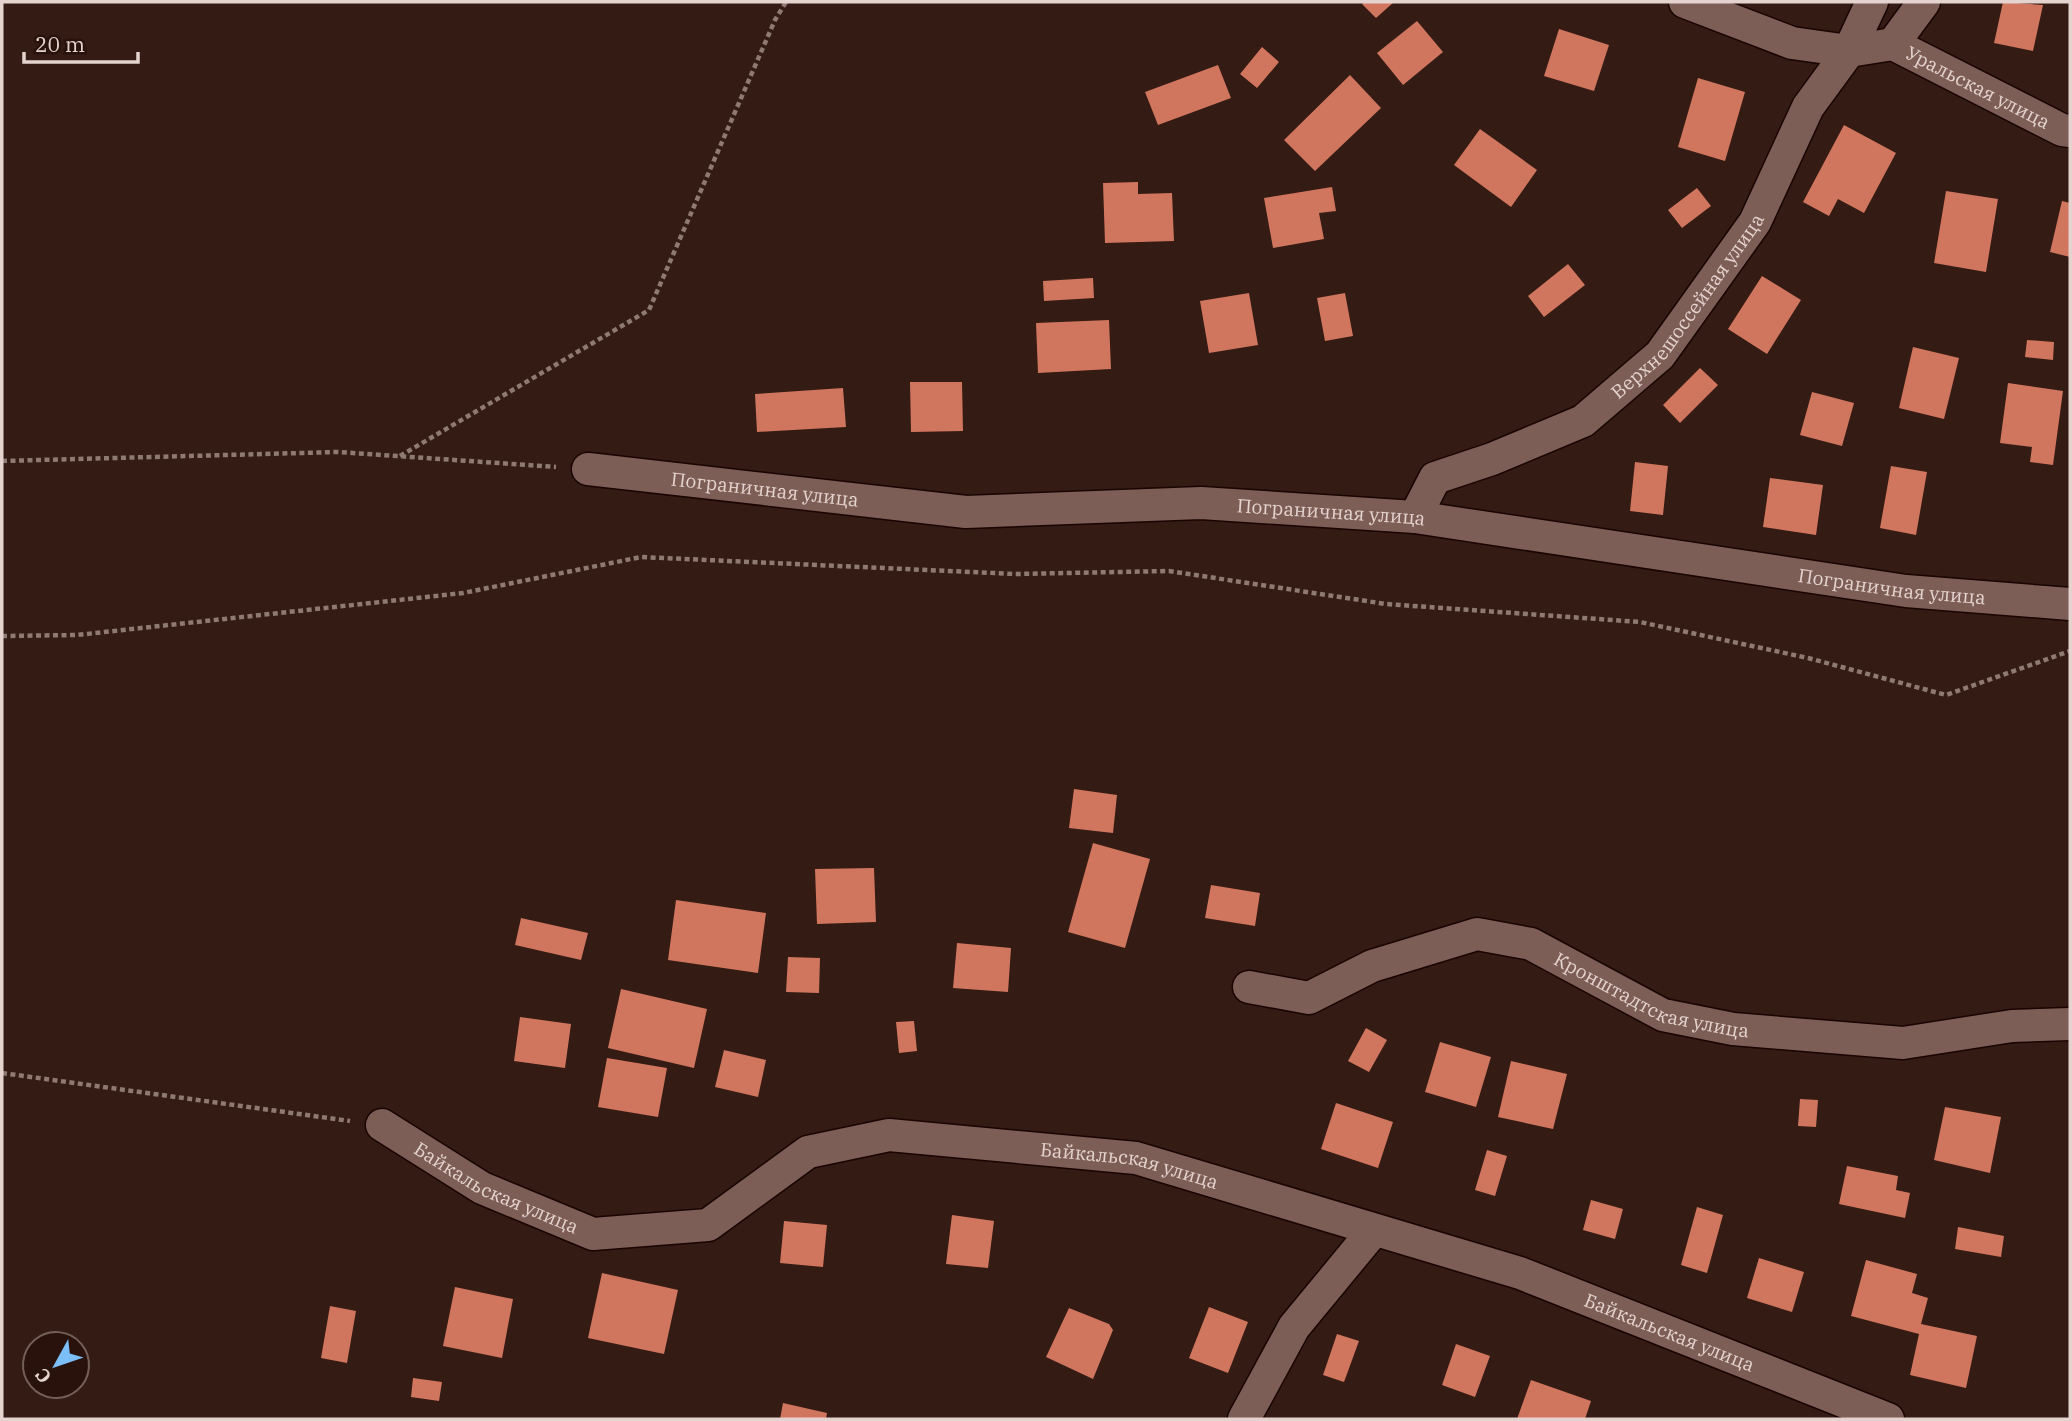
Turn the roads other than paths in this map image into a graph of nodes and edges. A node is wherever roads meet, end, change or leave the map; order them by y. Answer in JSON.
{"nodes":[{"id":1,"x":1685,"y":2,"type":"edge"},
{"id":2,"x":1872,"y":2,"type":"edge"},
{"id":3,"x":1924,"y":2,"type":"edge"},
{"id":4,"x":1893,"y":44,"type":"junction"},
{"id":5,"x":1849,"y":51,"type":"junction"},
{"id":6,"x":2070,"y":131,"type":"edge"},
{"id":7,"x":588,"y":469,"type":"road end"},
{"id":8,"x":1415,"y":517,"type":"junction"},
{"id":9,"x":2070,"y":604,"type":"edge"},
{"id":10,"x":1249,"y":987,"type":"dead end"},
{"id":11,"x":2070,"y":1024,"type":"edge"},
{"id":12,"x":383,"y":1125,"type":"road end"},
{"id":13,"x":1374,"y":1230,"type":"junction"},
{"id":14,"x":1244,"y":1419,"type":"edge"},
{"id":15,"x":1888,"y":1419,"type":"edge"}],
"edges":[{"from":1,"to":5,"type":"street","name":"Уральская улица"},
{"from":2,"to":5,"type":"street","name":"Верхнешоссейная улица"},
{"from":3,"to":4,"type":"street"},
{"from":4,"to":5,"type":"street","name":"Уральская улица"},
{"from":4,"to":6,"type":"street","name":"Уральская улица"},
{"from":5,"to":8,"type":"street","name":"Верхнешоссейная улица"},
{"from":7,"to":8,"type":"street","name":"Пограничная улица"},
{"from":8,"to":9,"type":"street","name":"Пограничная улица"},
{"from":10,"to":11,"type":"street","name":"Кронштадтская улица"},
{"from":12,"to":13,"type":"street","name":"Байкальская улица"},
{"from":13,"to":14,"type":"street"},
{"from":13,"to":15,"type":"street","name":"Байкальская улица"}]}
